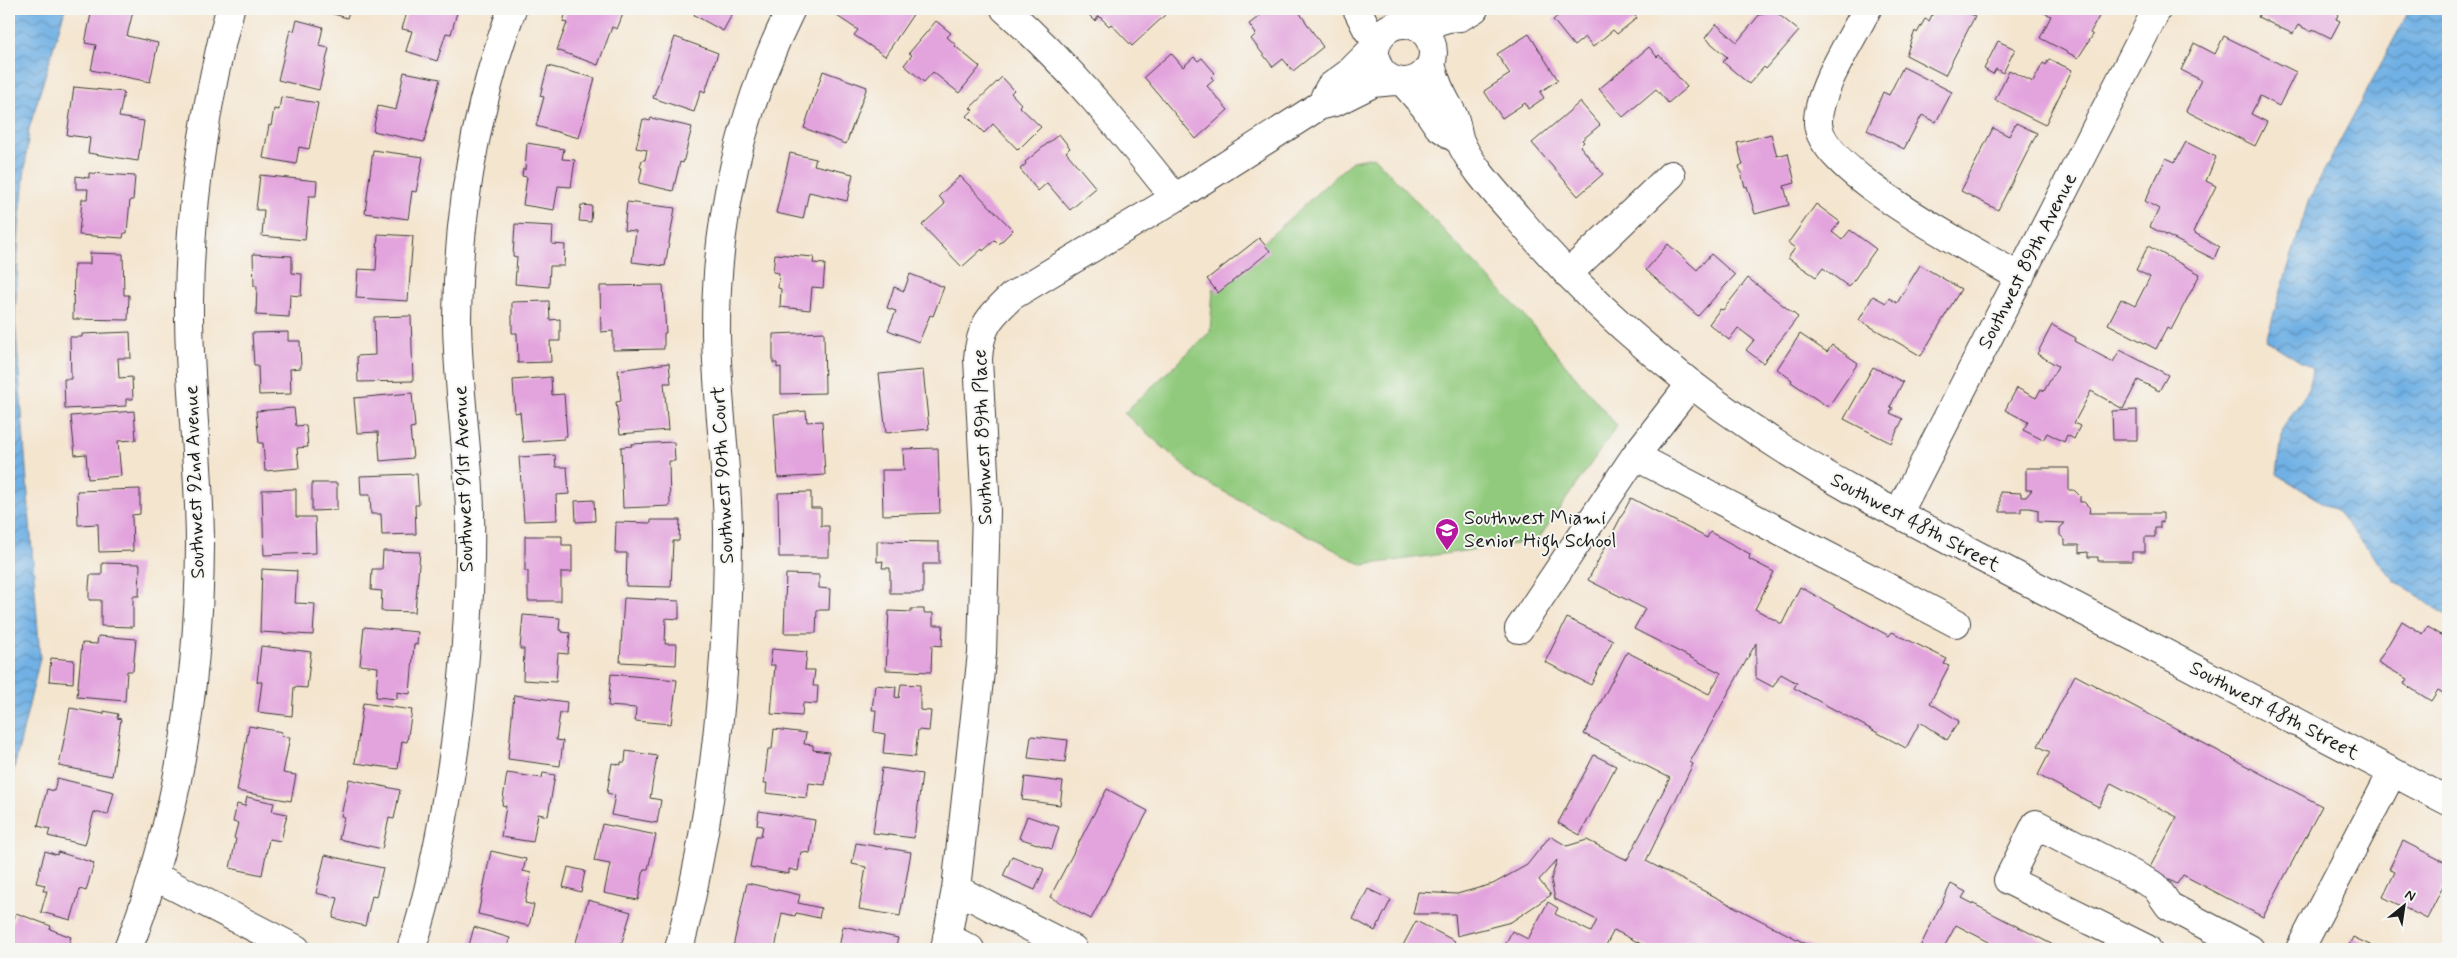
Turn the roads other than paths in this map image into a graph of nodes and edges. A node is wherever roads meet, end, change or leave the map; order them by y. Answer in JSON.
{"nodes":[{"id":1,"x":230,"y":9,"type":"edge"},
{"id":2,"x":512,"y":9,"type":"edge"},
{"id":3,"x":791,"y":9,"type":"edge"},
{"id":4,"x":1005,"y":9,"type":"edge"},
{"id":5,"x":1357,"y":9,"type":"edge"},
{"id":6,"x":1867,"y":9,"type":"edge"},
{"id":7,"x":2157,"y":9,"type":"edge"},
{"id":8,"x":1467,"y":13,"type":"edge"},
{"id":9,"x":1402,"y":20,"type":"edge"},
{"id":10,"x":1376,"y":45,"type":"junction"},
{"id":11,"x":1432,"y":58,"type":"junction"},
{"id":12,"x":1399,"y":82,"type":"junction"},
{"id":13,"x":1320,"y":106,"type":"junction"},
{"id":14,"x":1460,"y":141,"type":"junction"},
{"id":15,"x":1670,"y":175,"type":"dead end"},
{"id":16,"x":1175,"y":198,"type":"junction"},
{"id":17,"x":1568,"y":274,"type":"junction"},
{"id":18,"x":2020,"y":277,"type":"junction"},
{"id":19,"x":1690,"y":385,"type":"junction"},
{"id":20,"x":1635,"y":456,"type":"junction"},
{"id":21,"x":1898,"y":514,"type":"junction"},
{"id":22,"x":1956,"y":623,"type":"dead end"},
{"id":23,"x":1519,"y":629,"type":"dead end"},
{"id":24,"x":2392,"y":773,"type":"junction"},
{"id":25,"x":2448,"y":801,"type":"edge"},
{"id":26,"x":154,"y":876,"type":"junction"},
{"id":27,"x":956,"y":889,"type":"junction"},
{"id":28,"x":954,"y":945,"type":"edge"},
{"id":29,"x":128,"y":949,"type":"edge"},
{"id":30,"x":296,"y":949,"type":"edge"},
{"id":31,"x":411,"y":949,"type":"edge"},
{"id":32,"x":679,"y":949,"type":"edge"},
{"id":33,"x":1073,"y":949,"type":"edge"},
{"id":34,"x":2147,"y":949,"type":"edge"},
{"id":35,"x":2250,"y":949,"type":"edge"},
{"id":36,"x":2300,"y":949,"type":"edge"}],
"edges":[{"from":1,"to":26,"type":"street","name":"Southwest 92nd Avenue"},
{"from":2,"to":31,"type":"street","name":"Southwest 91st Avenue"},
{"from":3,"to":32,"type":"street","name":"Southwest 90th Court"},
{"from":4,"to":16,"type":"street"},
{"from":5,"to":10,"type":"street","name":"Southwest 48th Street"},
{"from":6,"to":18,"type":"street"},
{"from":7,"to":18,"type":"street","name":"Southwest 89th Avenue"},
{"from":8,"to":9,"type":"street"},
{"from":8,"to":11,"type":"street"},
{"from":9,"to":10,"type":"street"},
{"from":9,"to":11,"type":"street","name":"Southwest 48th Street"},
{"from":10,"to":12,"type":"street","name":"Southwest 48th Street"},
{"from":10,"to":13,"type":"street","name":"Southwest 89th Place"},
{"from":11,"to":12,"type":"street"},
{"from":11,"to":14,"type":"street","name":"Southwest 48th Street"},
{"from":12,"to":13,"type":"street","name":"Southwest 89th Place"},
{"from":12,"to":14,"type":"street","name":"Southwest 48th Street"},
{"from":13,"to":16,"type":"street","name":"Southwest 89th Place"},
{"from":14,"to":17,"type":"street","name":"Southwest 48th Street"},
{"from":15,"to":17,"type":"street"},
{"from":16,"to":27,"type":"street","name":"Southwest 89th Place"},
{"from":17,"to":19,"type":"street","name":"Southwest 48th Street"},
{"from":18,"to":21,"type":"street","name":"Southwest 89th Avenue"},
{"from":19,"to":20,"type":"street"},
{"from":19,"to":21,"type":"street","name":"Southwest 48th Street"},
{"from":20,"to":22,"type":"street"},
{"from":20,"to":23,"type":"street"},
{"from":21,"to":24,"type":"street","name":"Southwest 48th Street"},
{"from":24,"to":25,"type":"street","name":"Southwest 48th Street"},
{"from":24,"to":36,"type":"street"},
{"from":26,"to":29,"type":"street","name":"Southwest 92nd Avenue"},
{"from":26,"to":30,"type":"street"},
{"from":27,"to":28,"type":"street","name":"Southwest 89th Place"},
{"from":27,"to":33,"type":"street"},
{"from":34,"to":35,"type":"street"}]}
